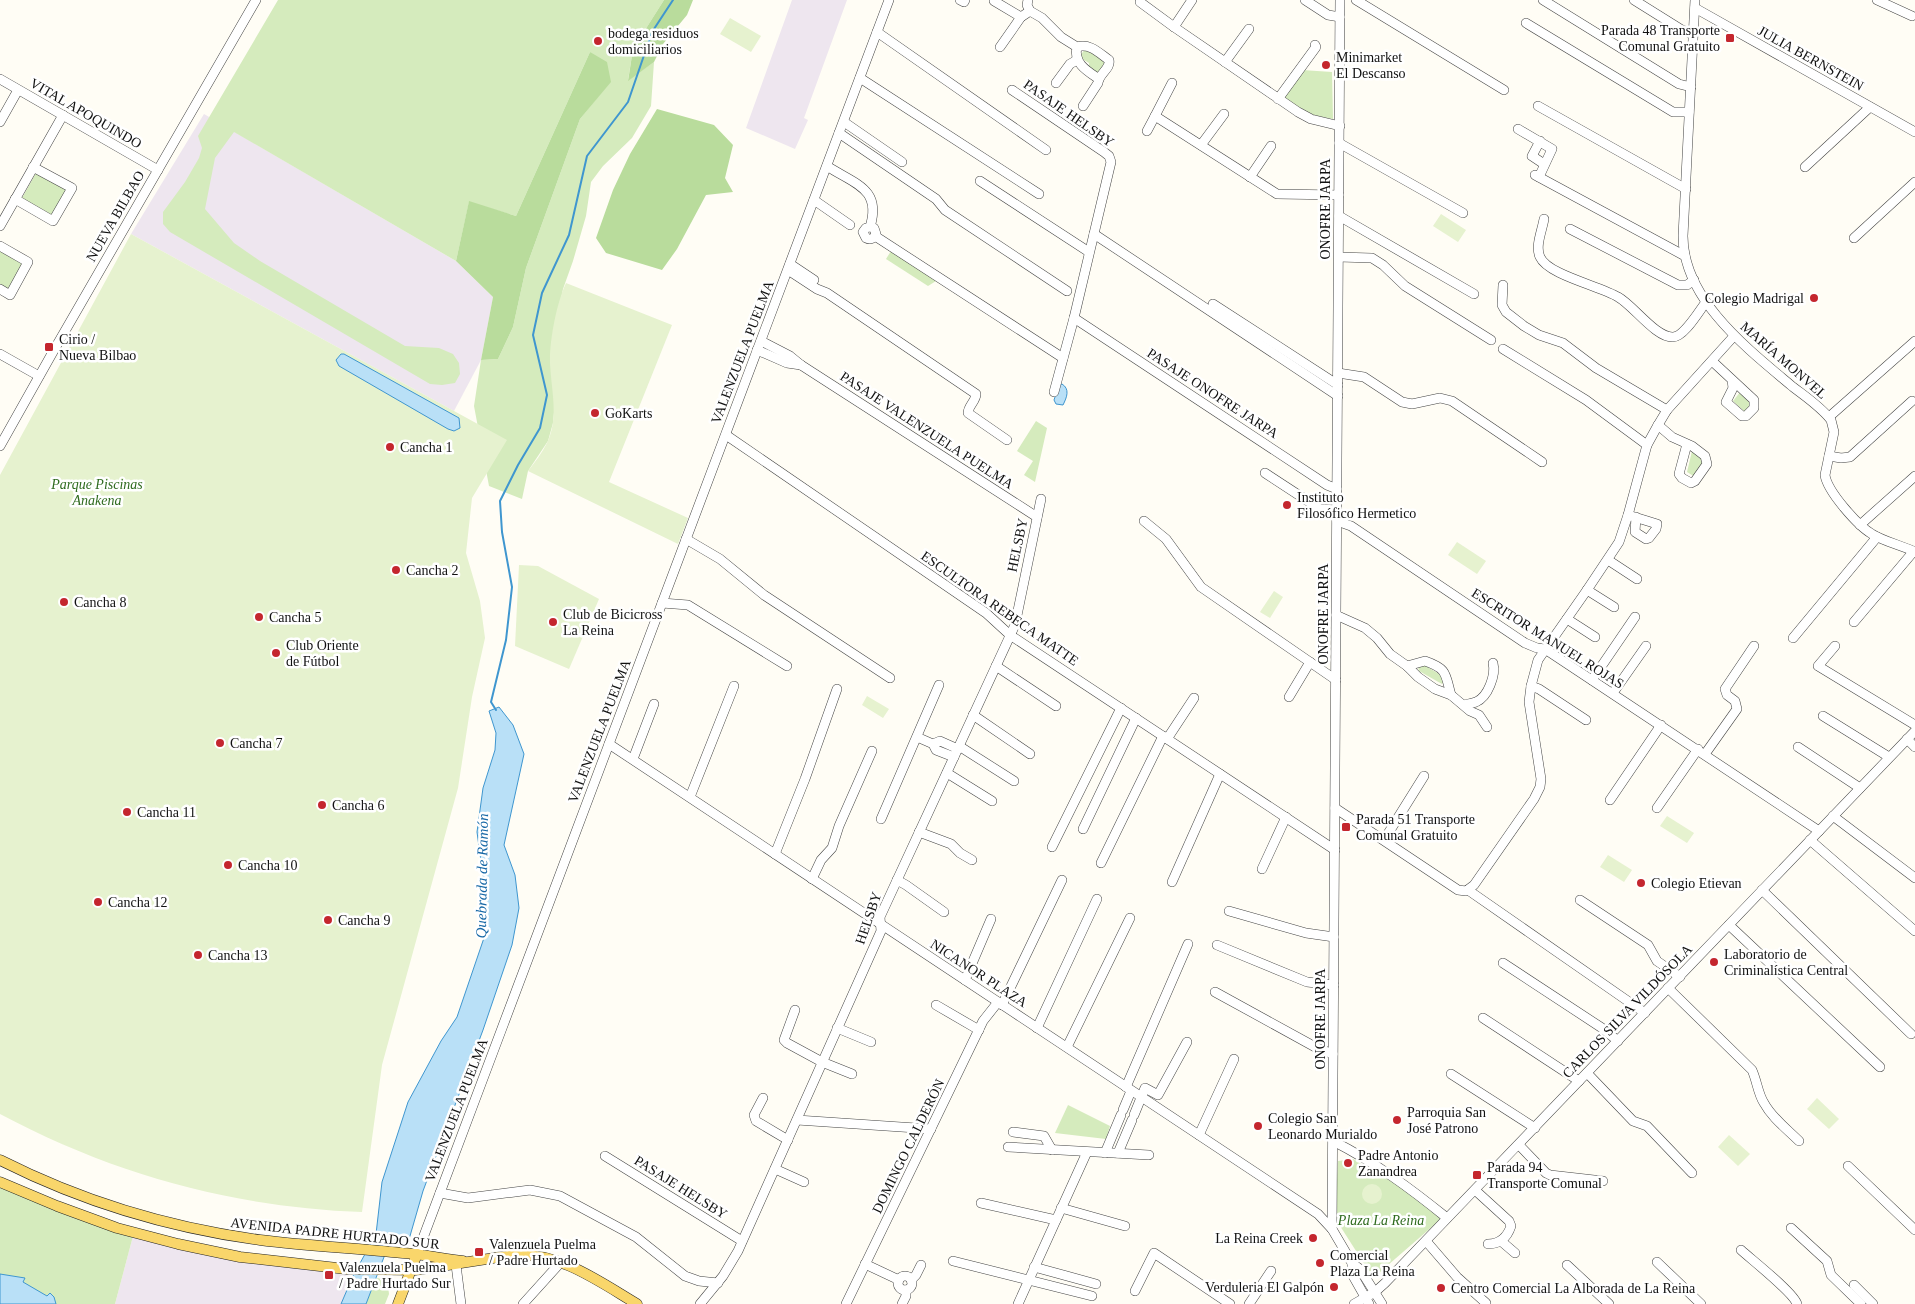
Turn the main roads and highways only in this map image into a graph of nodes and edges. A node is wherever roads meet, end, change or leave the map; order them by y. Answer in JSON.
{"nodes":[{"id":1,"x":0,"y":1160,"type":"edge"},
{"id":2,"x":0,"y":1182,"type":"edge"},
{"id":3,"x":417,"y":1254,"type":"junction"},
{"id":4,"x":469,"y":1261,"type":"junction"},
{"id":5,"x":411,"y":1270,"type":"junction"},
{"id":6,"x":398,"y":1304,"type":"edge"},
{"id":7,"x":637,"y":1304,"type":"edge"}],
"edges":[{"from":1,"to":3,"type":"main road","name":"AVENIDA PADRE HURTADO SUR"},
{"from":2,"to":5,"type":"main road","name":"AVENIDA PADRE HURTADO SUR"},
{"from":3,"to":4,"type":"main road","name":"AVENIDA PADRE HURTADO SUR"},
{"from":3,"to":5,"type":"main road","name":"VALENZUELA PUELMA"},
{"from":4,"to":5,"type":"main road","name":"AVENIDA PADRE HURTADO SUR"},
{"from":4,"to":7,"type":"main road","name":"AVENIDA PADRE HURTADO SUR"},
{"from":5,"to":6,"type":"main road","name":"VALENZUELA PUELMA"}]}
